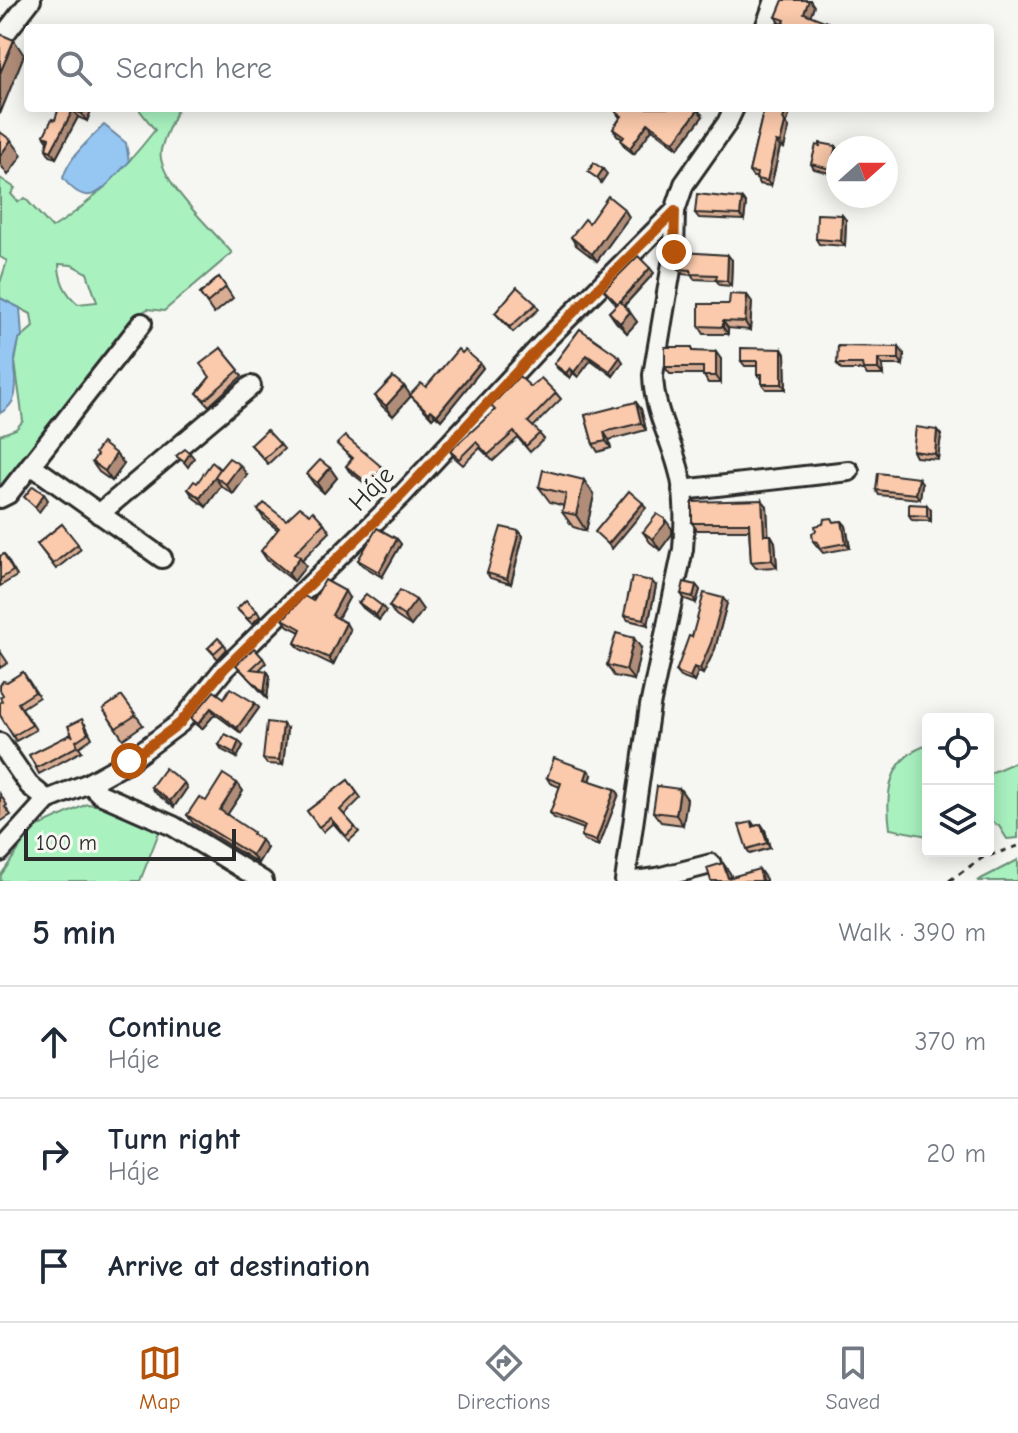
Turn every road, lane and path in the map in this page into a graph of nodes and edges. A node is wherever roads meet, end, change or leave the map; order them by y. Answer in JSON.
{"nodes":[{"id":1,"x":31,"y":0,"type":"edge"},
{"id":2,"x":775,"y":0,"type":"edge"},
{"id":3,"x":766,"y":24,"type":"edge"},
{"id":4,"x":0,"y":40,"type":"edge"},
{"id":5,"x":732,"y":112,"type":"edge"},
{"id":6,"x":675,"y":211,"type":"junction"},
{"id":7,"x":142,"y":323,"type":"dead end"},
{"id":8,"x":251,"y":386,"type":"dead end"},
{"id":9,"x":31,"y":465,"type":"junction"},
{"id":10,"x":849,"y":471,"type":"dead end"},
{"id":11,"x":682,"y":490,"type":"junction"},
{"id":12,"x":0,"y":498,"type":"edge"},
{"id":13,"x":99,"y":514,"type":"junction"},
{"id":14,"x":162,"y":558,"type":"dead end"},
{"id":15,"x":0,"y":743,"type":"edge"},
{"id":16,"x":89,"y":783,"type":"junction"},
{"id":17,"x":47,"y":800,"type":"junction"},
{"id":18,"x":1018,"y":846,"type":"edge"},
{"id":19,"x":0,"y":852,"type":"edge"},
{"id":20,"x":711,"y":864,"type":"edge"},
{"id":21,"x":263,"y":881,"type":"edge"},
{"id":22,"x":625,"y":881,"type":"edge"},
{"id":23,"x":634,"y":881,"type":"edge"},
{"id":24,"x":949,"y":881,"type":"edge"}],
"edges":[{"from":1,"to":4,"type":"street"},
{"from":2,"to":3,"type":"street"},
{"from":5,"to":6,"type":"street","name":"Háje"},
{"from":6,"to":11,"type":"street","name":"Háje"},
{"from":6,"to":16,"type":"street","name":"Háje"},
{"from":7,"to":9,"type":"street"},
{"from":8,"to":13,"type":"street"},
{"from":9,"to":12,"type":"street"},
{"from":9,"to":13,"type":"street"},
{"from":10,"to":11,"type":"street"},
{"from":11,"to":22,"type":"street","name":"Háje"},
{"from":13,"to":14,"type":"street"},
{"from":15,"to":17,"type":"street"},
{"from":16,"to":17,"type":"street","name":"Háje"},
{"from":16,"to":21,"type":"street"},
{"from":17,"to":19,"type":"street"},
{"from":18,"to":24,"type":"path"},
{"from":20,"to":23,"type":"street"}]}
